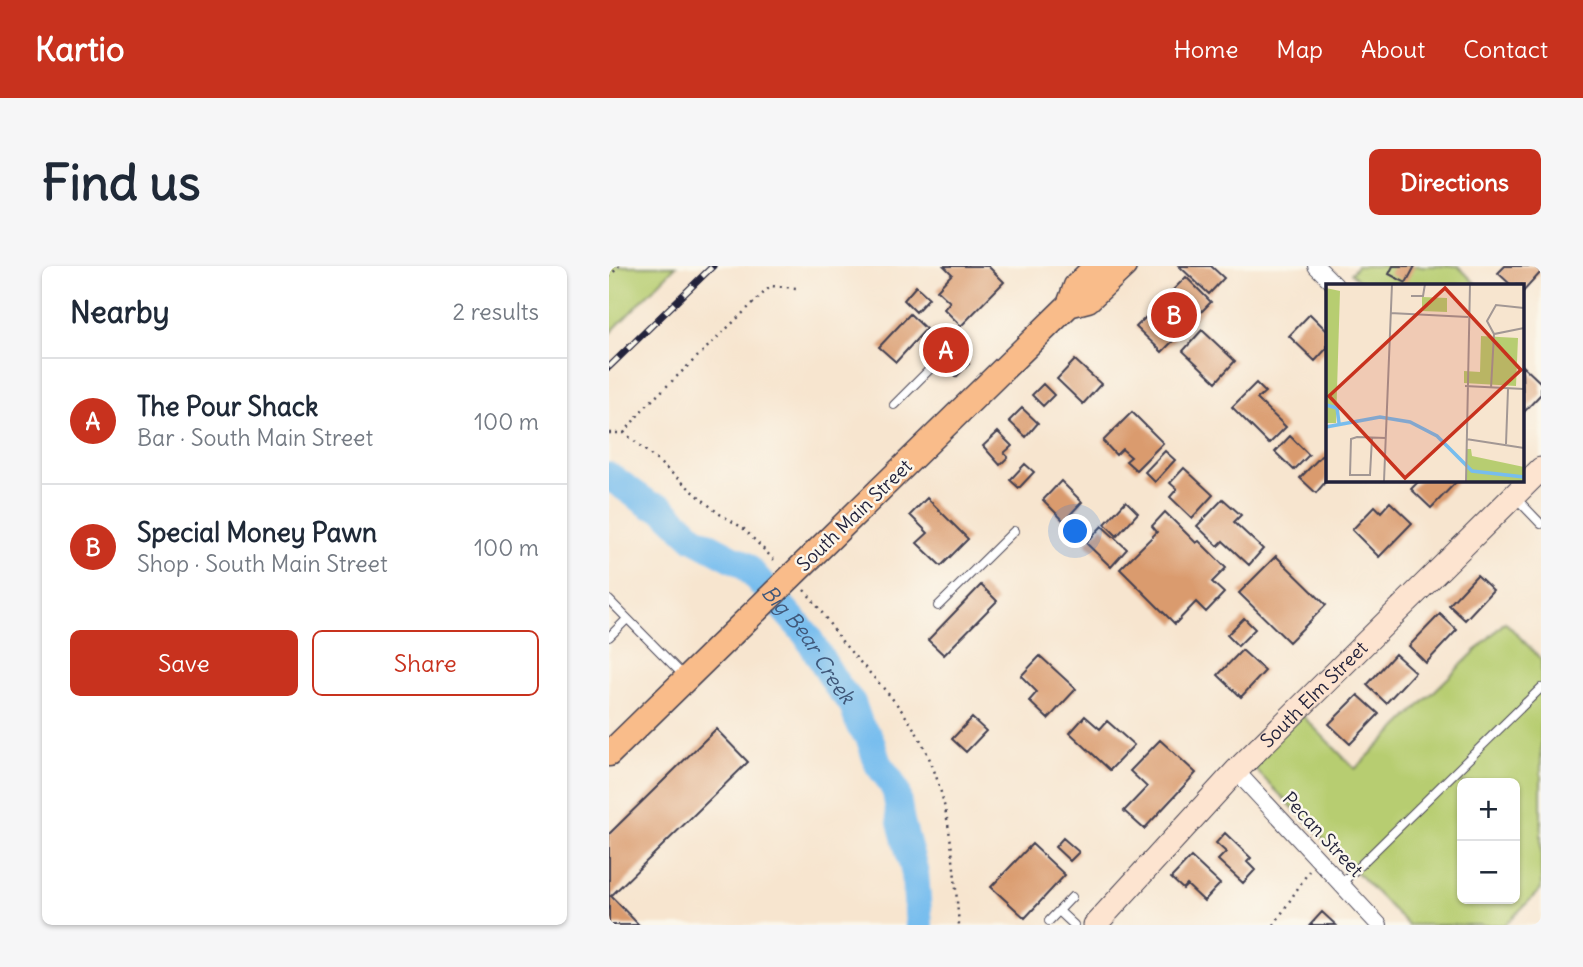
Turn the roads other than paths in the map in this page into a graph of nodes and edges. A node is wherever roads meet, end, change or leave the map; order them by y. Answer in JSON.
{"nodes":[{"id":1,"x":1096,"y":266,"type":"edge"},
{"id":2,"x":1124,"y":266,"type":"edge"},
{"id":3,"x":1316,"y":266,"type":"edge"},
{"id":4,"x":1334,"y":284,"type":"edge"},
{"id":5,"x":1069,"y":305,"type":"junction"},
{"id":6,"x":932,"y":367,"type":"dead end"},
{"id":7,"x":894,"y":405,"type":"dead end"},
{"id":8,"x":1530,"y":481,"type":"edge"},
{"id":9,"x":1541,"y":524,"type":"edge"},
{"id":10,"x":1014,"y":531,"type":"dead end"},
{"id":11,"x":609,"y":600,"type":"edge"},
{"id":12,"x":938,"y":606,"type":"dead end"},
{"id":13,"x":627,"y":619,"type":"junction"},
{"id":14,"x":609,"y":637,"type":"edge"},
{"id":15,"x":686,"y":678,"type":"junction"},
{"id":16,"x":1541,"y":688,"type":"edge"},
{"id":17,"x":609,"y":754,"type":"edge"},
{"id":18,"x":1236,"y":771,"type":"junction"},
{"id":19,"x":1341,"y":884,"type":"junction"},
{"id":20,"x":1072,"y":897,"type":"dead end"},
{"id":21,"x":1059,"y":911,"type":"junction"},
{"id":22,"x":1049,"y":921,"type":"dead end"},
{"id":23,"x":1074,"y":925,"type":"edge"},
{"id":24,"x":1095,"y":925,"type":"edge"},
{"id":25,"x":1379,"y":925,"type":"edge"}],
"edges":[{"from":1,"to":5,"type":"main road","name":"South Main Street"},
{"from":2,"to":5,"type":"main road","name":"South Main Street"},
{"from":3,"to":4,"type":"street"},
{"from":5,"to":15,"type":"main road","name":"South Main Street","bridge":true},
{"from":6,"to":7,"type":"lane"},
{"from":8,"to":9,"type":"lane"},
{"from":8,"to":18,"type":"street","name":"South Elm Street"},
{"from":10,"to":12,"type":"lane"},
{"from":11,"to":13,"type":"lane"},
{"from":13,"to":14,"type":"lane"},
{"from":13,"to":15,"type":"lane"},
{"from":15,"to":17,"type":"main road","name":"South Main Street"},
{"from":16,"to":19,"type":"lane"},
{"from":18,"to":19,"type":"street","name":"Pecan Street"},
{"from":18,"to":24,"type":"street","name":"South Elm Street"},
{"from":19,"to":25,"type":"street","name":"Pecan Street"},
{"from":20,"to":21,"type":"lane"},
{"from":21,"to":22,"type":"lane"},
{"from":21,"to":23,"type":"lane"}]}
